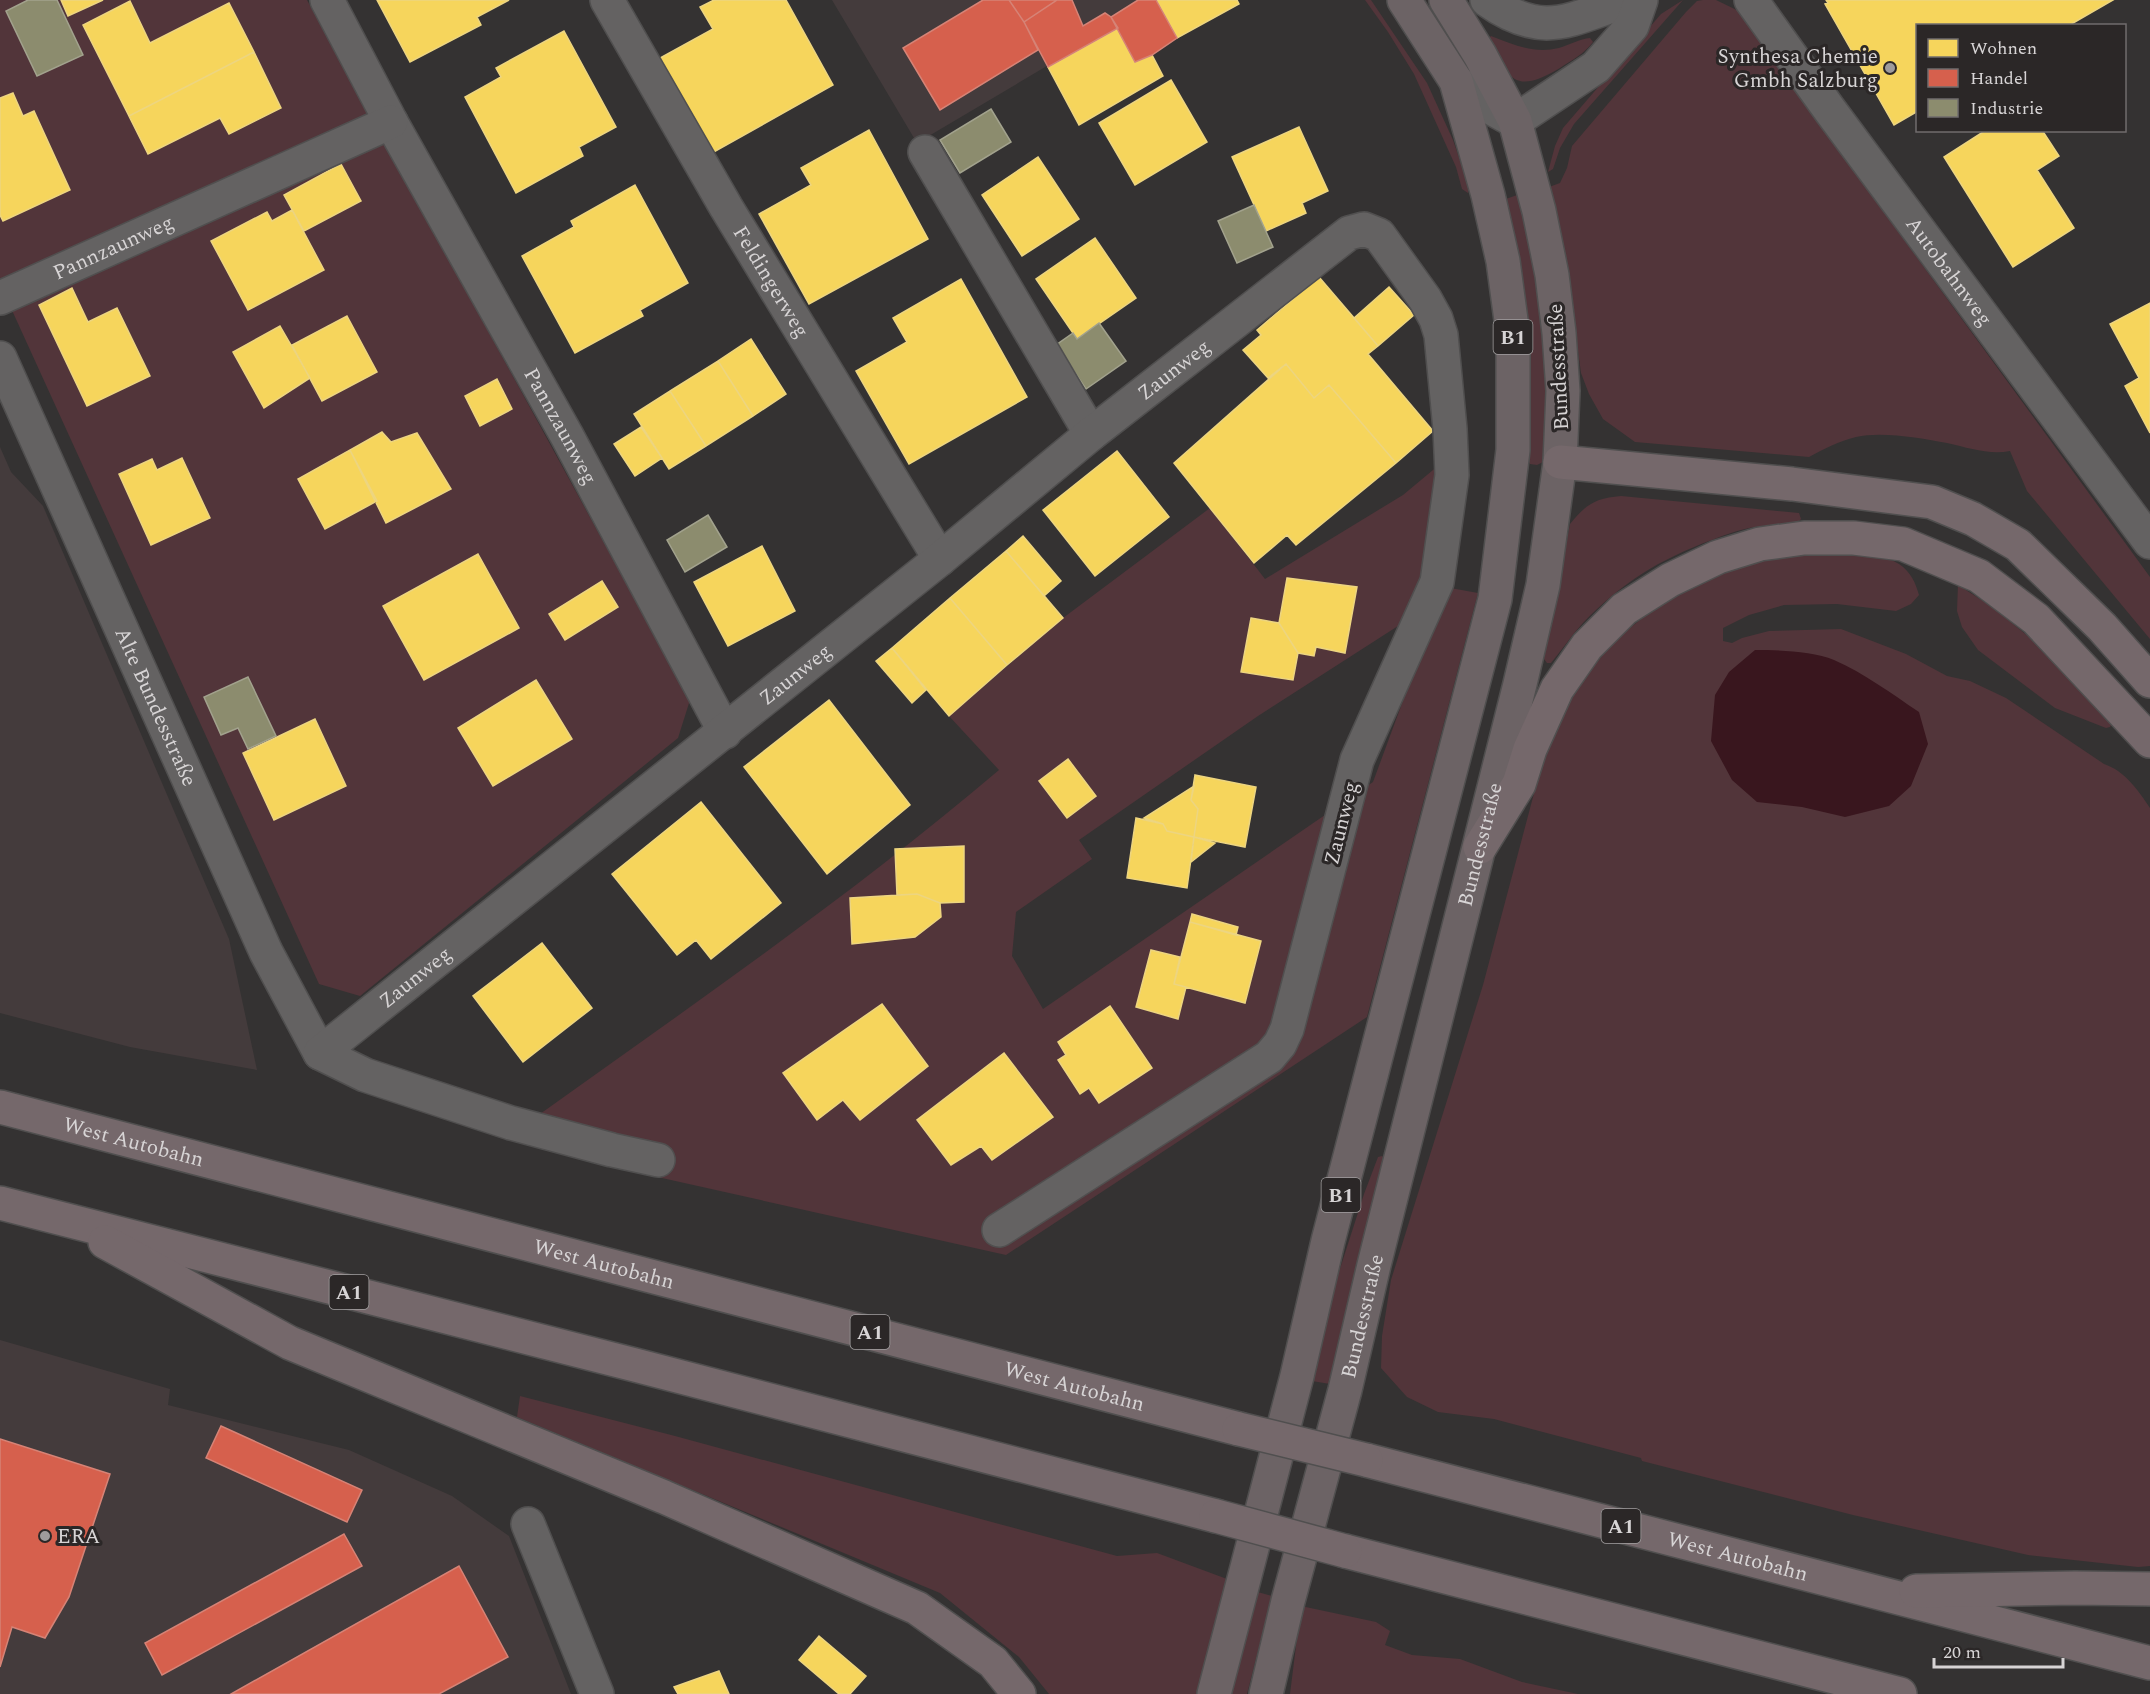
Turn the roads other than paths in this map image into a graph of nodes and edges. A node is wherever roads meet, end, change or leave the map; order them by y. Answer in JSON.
{"nodes":[{"id":1,"x":327,"y":0,"type":"edge"},
{"id":2,"x":607,"y":0,"type":"edge"},
{"id":3,"x":1404,"y":0,"type":"edge"},
{"id":4,"x":1446,"y":0,"type":"edge"},
{"id":5,"x":1487,"y":0,"type":"edge"},
{"id":6,"x":1630,"y":0,"type":"edge"},
{"id":7,"x":1641,"y":0,"type":"edge"},
{"id":8,"x":1751,"y":0,"type":"edge"},
{"id":9,"x":1456,"y":81,"type":"junction"},
{"id":10,"x":1515,"y":121,"type":"junction"},
{"id":11,"x":391,"y":122,"type":"junction"},
{"id":12,"x":925,"y":152,"type":"dead end"},
{"id":13,"x":0,"y":298,"type":"edge"},
{"id":14,"x":0,"y":358,"type":"edge"},
{"id":15,"x":1091,"y":434,"type":"junction"},
{"id":16,"x":1560,"y":462,"type":"junction"},
{"id":17,"x":2150,"y":542,"type":"edge"},
{"id":18,"x":940,"y":559,"type":"junction"},
{"id":19,"x":1495,"y":599,"type":"junction"},
{"id":20,"x":2150,"y":681,"type":"edge"},
{"id":21,"x":725,"y":732,"type":"junction"},
{"id":22,"x":2150,"y":741,"type":"edge"},
{"id":23,"x":1480,"y":847,"type":"junction"},
{"id":24,"x":320,"y":1053,"type":"junction"},
{"id":25,"x":0,"y":1107,"type":"edge"},
{"id":26,"x":658,"y":1160,"type":"dead end"},
{"id":27,"x":0,"y":1203,"type":"edge"},
{"id":28,"x":64,"y":1220,"type":"junction"},
{"id":29,"x":999,"y":1230,"type":"dead end"},
{"id":30,"x":528,"y":1524,"type":"dead end"},
{"id":31,"x":2150,"y":1589,"type":"edge"},
{"id":32,"x":1875,"y":1592,"type":"junction"},
{"id":33,"x":2150,"y":1663,"type":"edge"},
{"id":34,"x":1863,"y":1688,"type":"edge"},
{"id":35,"x":597,"y":1694,"type":"edge"},
{"id":36,"x":1019,"y":1694,"type":"edge"},
{"id":37,"x":1214,"y":1694,"type":"edge"},
{"id":38,"x":1266,"y":1694,"type":"edge"},
{"id":39,"x":1900,"y":1694,"type":"edge"}],
"edges":[{"from":1,"to":11,"type":"street","name":"Pannzaunweg"},
{"from":2,"to":18,"type":"street","name":"Feldingerweg"},
{"from":3,"to":9,"type":"main road","name":"Bundesstraße","number":"B1"},
{"from":4,"to":10,"type":"main road","name":"Bundesstraße","number":"B1"},
{"from":5,"to":6,"type":"street"},
{"from":7,"to":10,"type":"street"},
{"from":8,"to":17,"type":"street","name":"Autobahnweg"},
{"from":9,"to":10,"type":"street"},
{"from":9,"to":19,"type":"main road","name":"Bundesstraße","number":"B1"},
{"from":10,"to":16,"type":"main road","name":"Bundesstraße","number":"B1"},
{"from":11,"to":13,"type":"street","name":"Pannzaunweg"},
{"from":11,"to":21,"type":"street","name":"Pannzaunweg"},
{"from":12,"to":15,"type":"street"},
{"from":14,"to":24,"type":"street","name":"Alte Bundesstraße"},
{"from":15,"to":18,"type":"street","name":"Zaunweg"},
{"from":15,"to":29,"type":"street","name":"Zaunweg"},
{"from":16,"to":19,"type":"main road"},
{"from":16,"to":20,"type":"highway"},
{"from":16,"to":23,"type":"main road","name":"Bundesstraße","number":"B1"},
{"from":18,"to":21,"type":"street","name":"Zaunweg"},
{"from":19,"to":37,"type":"main road","name":"Bundesstraße","number":"B1"},
{"from":21,"to":24,"type":"street","name":"Zaunweg"},
{"from":22,"to":23,"type":"highway"},
{"from":23,"to":38,"type":"main road","name":"Bundesstraße","number":"B1"},
{"from":24,"to":26,"type":"street"},
{"from":25,"to":32,"type":"highway","name":"West Autobahn","number":"A1","bridge":true},
{"from":27,"to":28,"type":"highway","number":"A1"},
{"from":28,"to":34,"type":"highway","number":"A1","bridge":true},
{"from":28,"to":36,"type":"highway"},
{"from":30,"to":35,"type":"street"},
{"from":31,"to":32,"type":"highway"},
{"from":32,"to":33,"type":"highway","name":"West Autobahn","number":"A1"},
{"from":34,"to":39,"type":"highway","number":"A1"}]}
